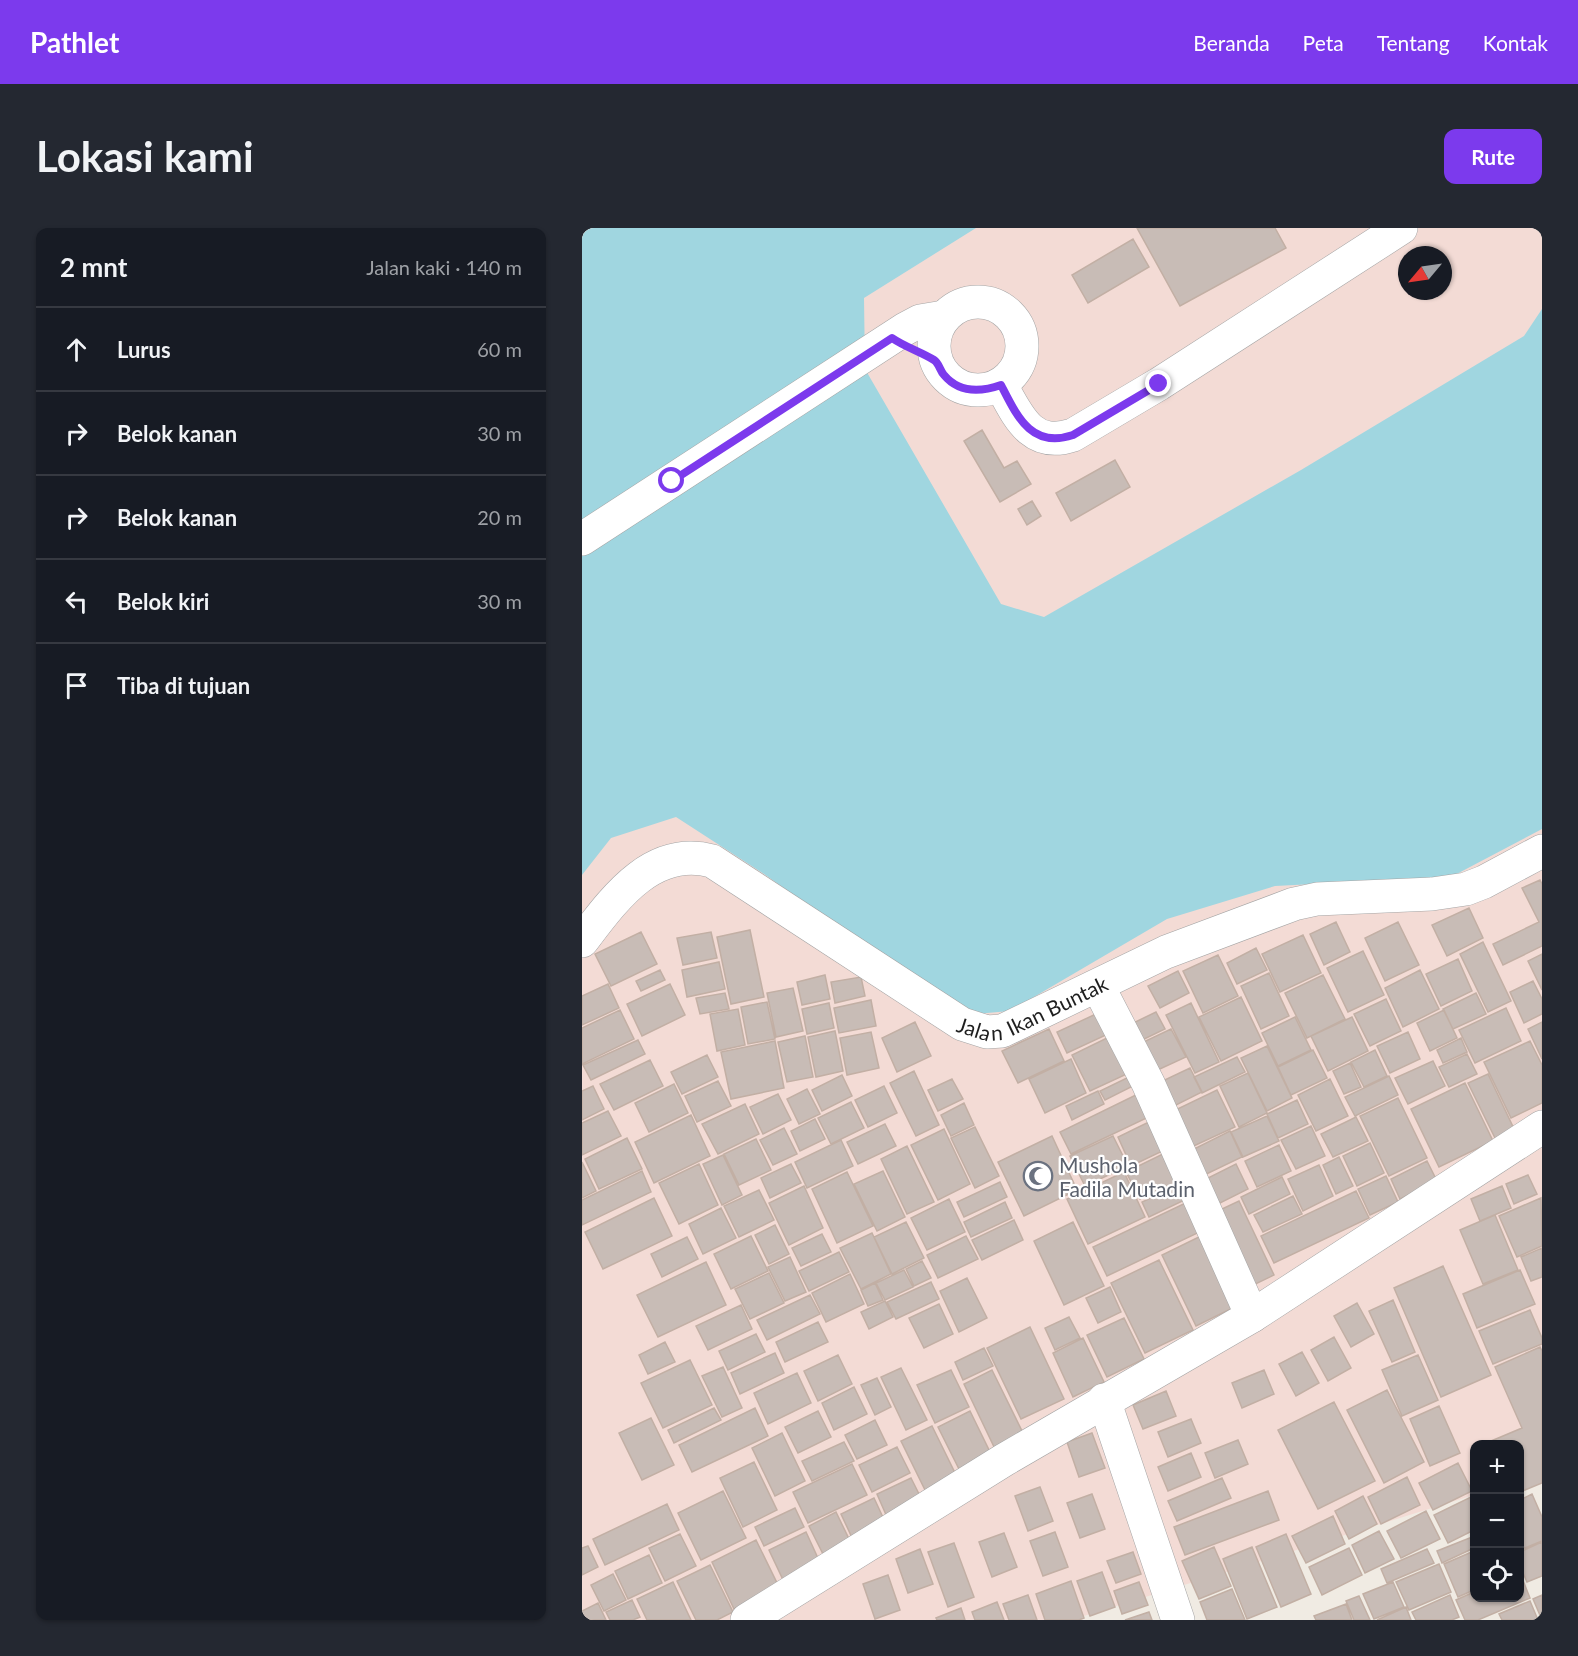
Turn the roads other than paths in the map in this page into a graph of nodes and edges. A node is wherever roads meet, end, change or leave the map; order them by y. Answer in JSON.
{"nodes":[{"id":1,"x":1401,"y":228,"type":"edge"},
{"id":2,"x":944,"y":317,"type":"junction"},
{"id":3,"x":881,"y":345,"type":"junction"},
{"id":4,"x":936,"y":361,"type":"junction"},
{"id":5,"x":1001,"y":385,"type":"junction"},
{"id":6,"x":582,"y":539,"type":"edge"},
{"id":7,"x":1542,"y":851,"type":"edge"},
{"id":8,"x":582,"y":941,"type":"edge"},
{"id":9,"x":1098,"y":986,"type":"junction"},
{"id":10,"x":1542,"y":1127,"type":"edge"},
{"id":11,"x":1252,"y":1316,"type":"junction"},
{"id":12,"x":1104,"y":1400,"type":"junction"},
{"id":13,"x":747,"y":1620,"type":"edge"},
{"id":14,"x":1178,"y":1620,"type":"edge"}],
"edges":[{"from":1,"to":5,"type":"street"},
{"from":2,"to":3,"type":"street"},
{"from":2,"to":4,"type":"street"},
{"from":2,"to":5,"type":"street"},
{"from":3,"to":4,"type":"street"},
{"from":3,"to":6,"type":"street"},
{"from":4,"to":5,"type":"street"},
{"from":7,"to":9,"type":"street","name":"Jalan Ikan Buntak"},
{"from":8,"to":9,"type":"street","name":"Jalan Ikan Buntak"},
{"from":9,"to":11,"type":"street"},
{"from":10,"to":11,"type":"street"},
{"from":11,"to":12,"type":"street"},
{"from":12,"to":13,"type":"street"},
{"from":12,"to":14,"type":"street"}]}
